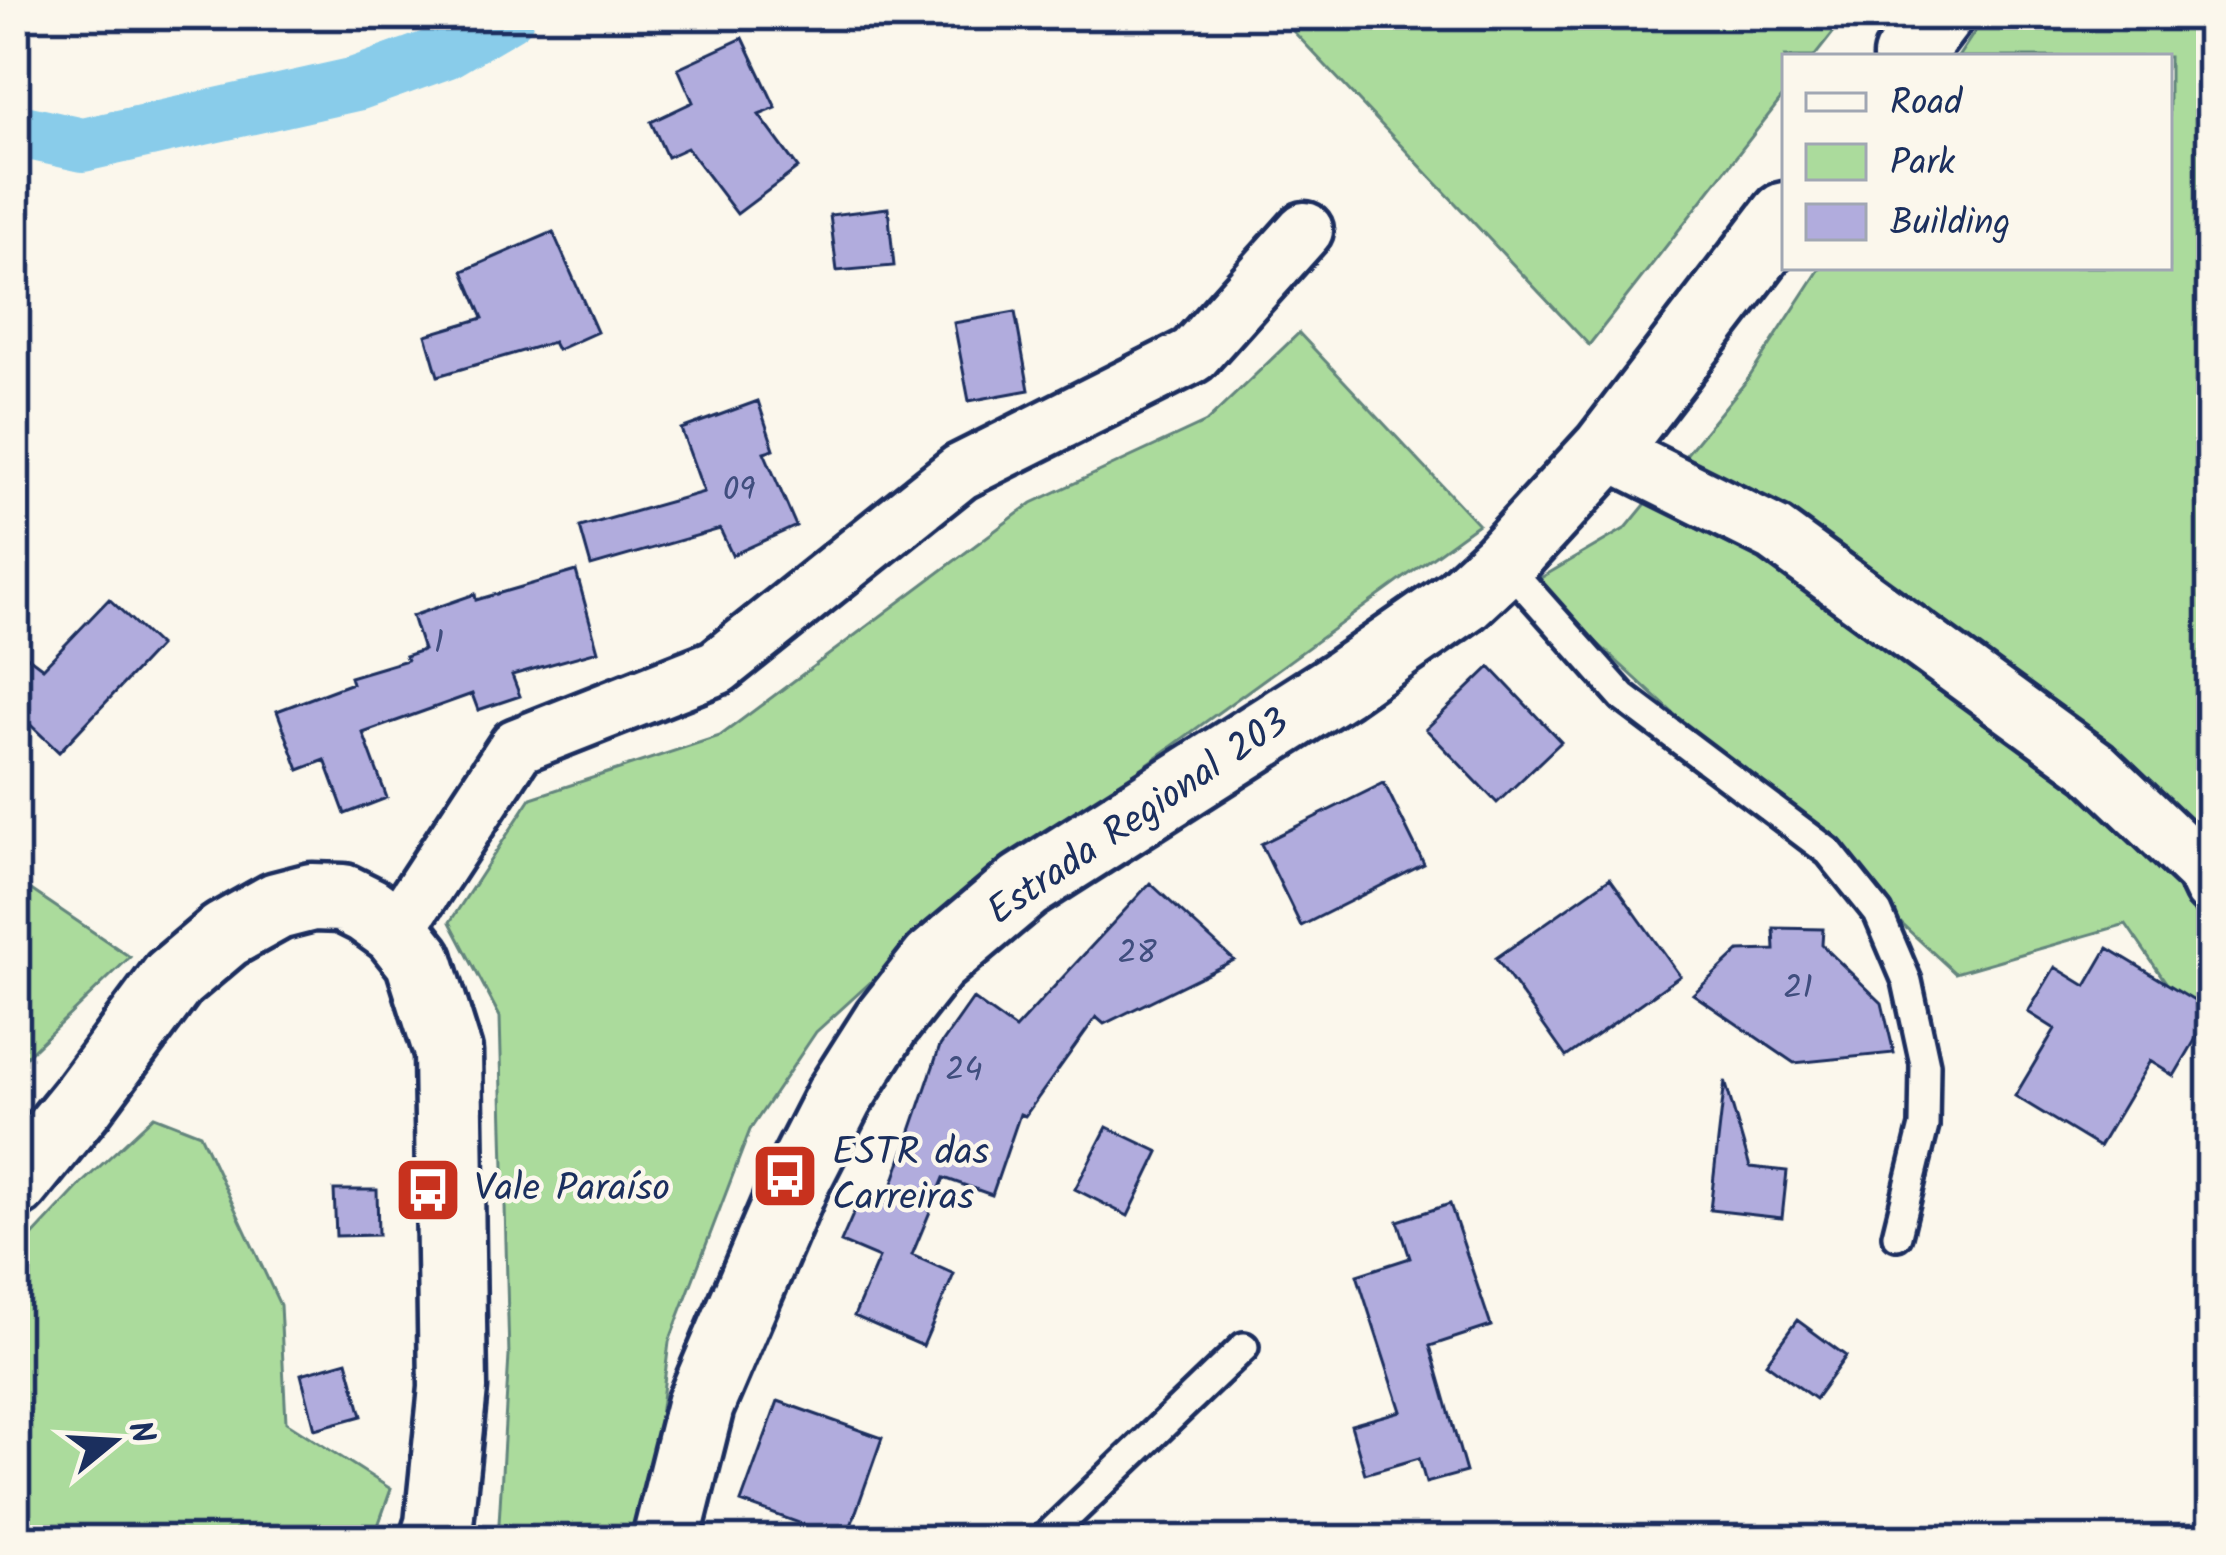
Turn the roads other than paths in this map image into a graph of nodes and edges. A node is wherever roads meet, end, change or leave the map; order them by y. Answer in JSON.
{"nodes":[{"id":1,"x":1939,"y":15,"type":"edge"},
{"id":2,"x":1909,"y":54,"type":"edge"},
{"id":3,"x":1782,"y":220,"type":"edge"},
{"id":4,"x":1305,"y":230,"type":"dead end"},
{"id":5,"x":1606,"y":450,"type":"junction"},
{"id":6,"x":1503,"y":562,"type":"junction"},
{"id":7,"x":2211,"y":888,"type":"edge"},
{"id":8,"x":396,"y":932,"type":"junction"},
{"id":9,"x":15,"y":1184,"type":"edge"},
{"id":10,"x":1897,"y":1235,"type":"dead end"},
{"id":11,"x":1244,"y":1347,"type":"dead end"},
{"id":12,"x":434,"y":1540,"type":"edge"},
{"id":13,"x":666,"y":1540,"type":"edge"},
{"id":14,"x":1043,"y":1540,"type":"edge"}],
"edges":[{"from":1,"to":2,"type":"main road"},
{"from":3,"to":5,"type":"main road","name":"Estrada Regional 203"},
{"from":4,"to":8,"type":"street"},
{"from":5,"to":6,"type":"main road","name":"Estrada Regional 203"},
{"from":5,"to":7,"type":"street"},
{"from":6,"to":10,"type":"lane"},
{"from":6,"to":13,"type":"main road","name":"Estrada Regional 203"},
{"from":8,"to":9,"type":"main road"},
{"from":8,"to":12,"type":"main road"},
{"from":11,"to":14,"type":"lane"}]}
